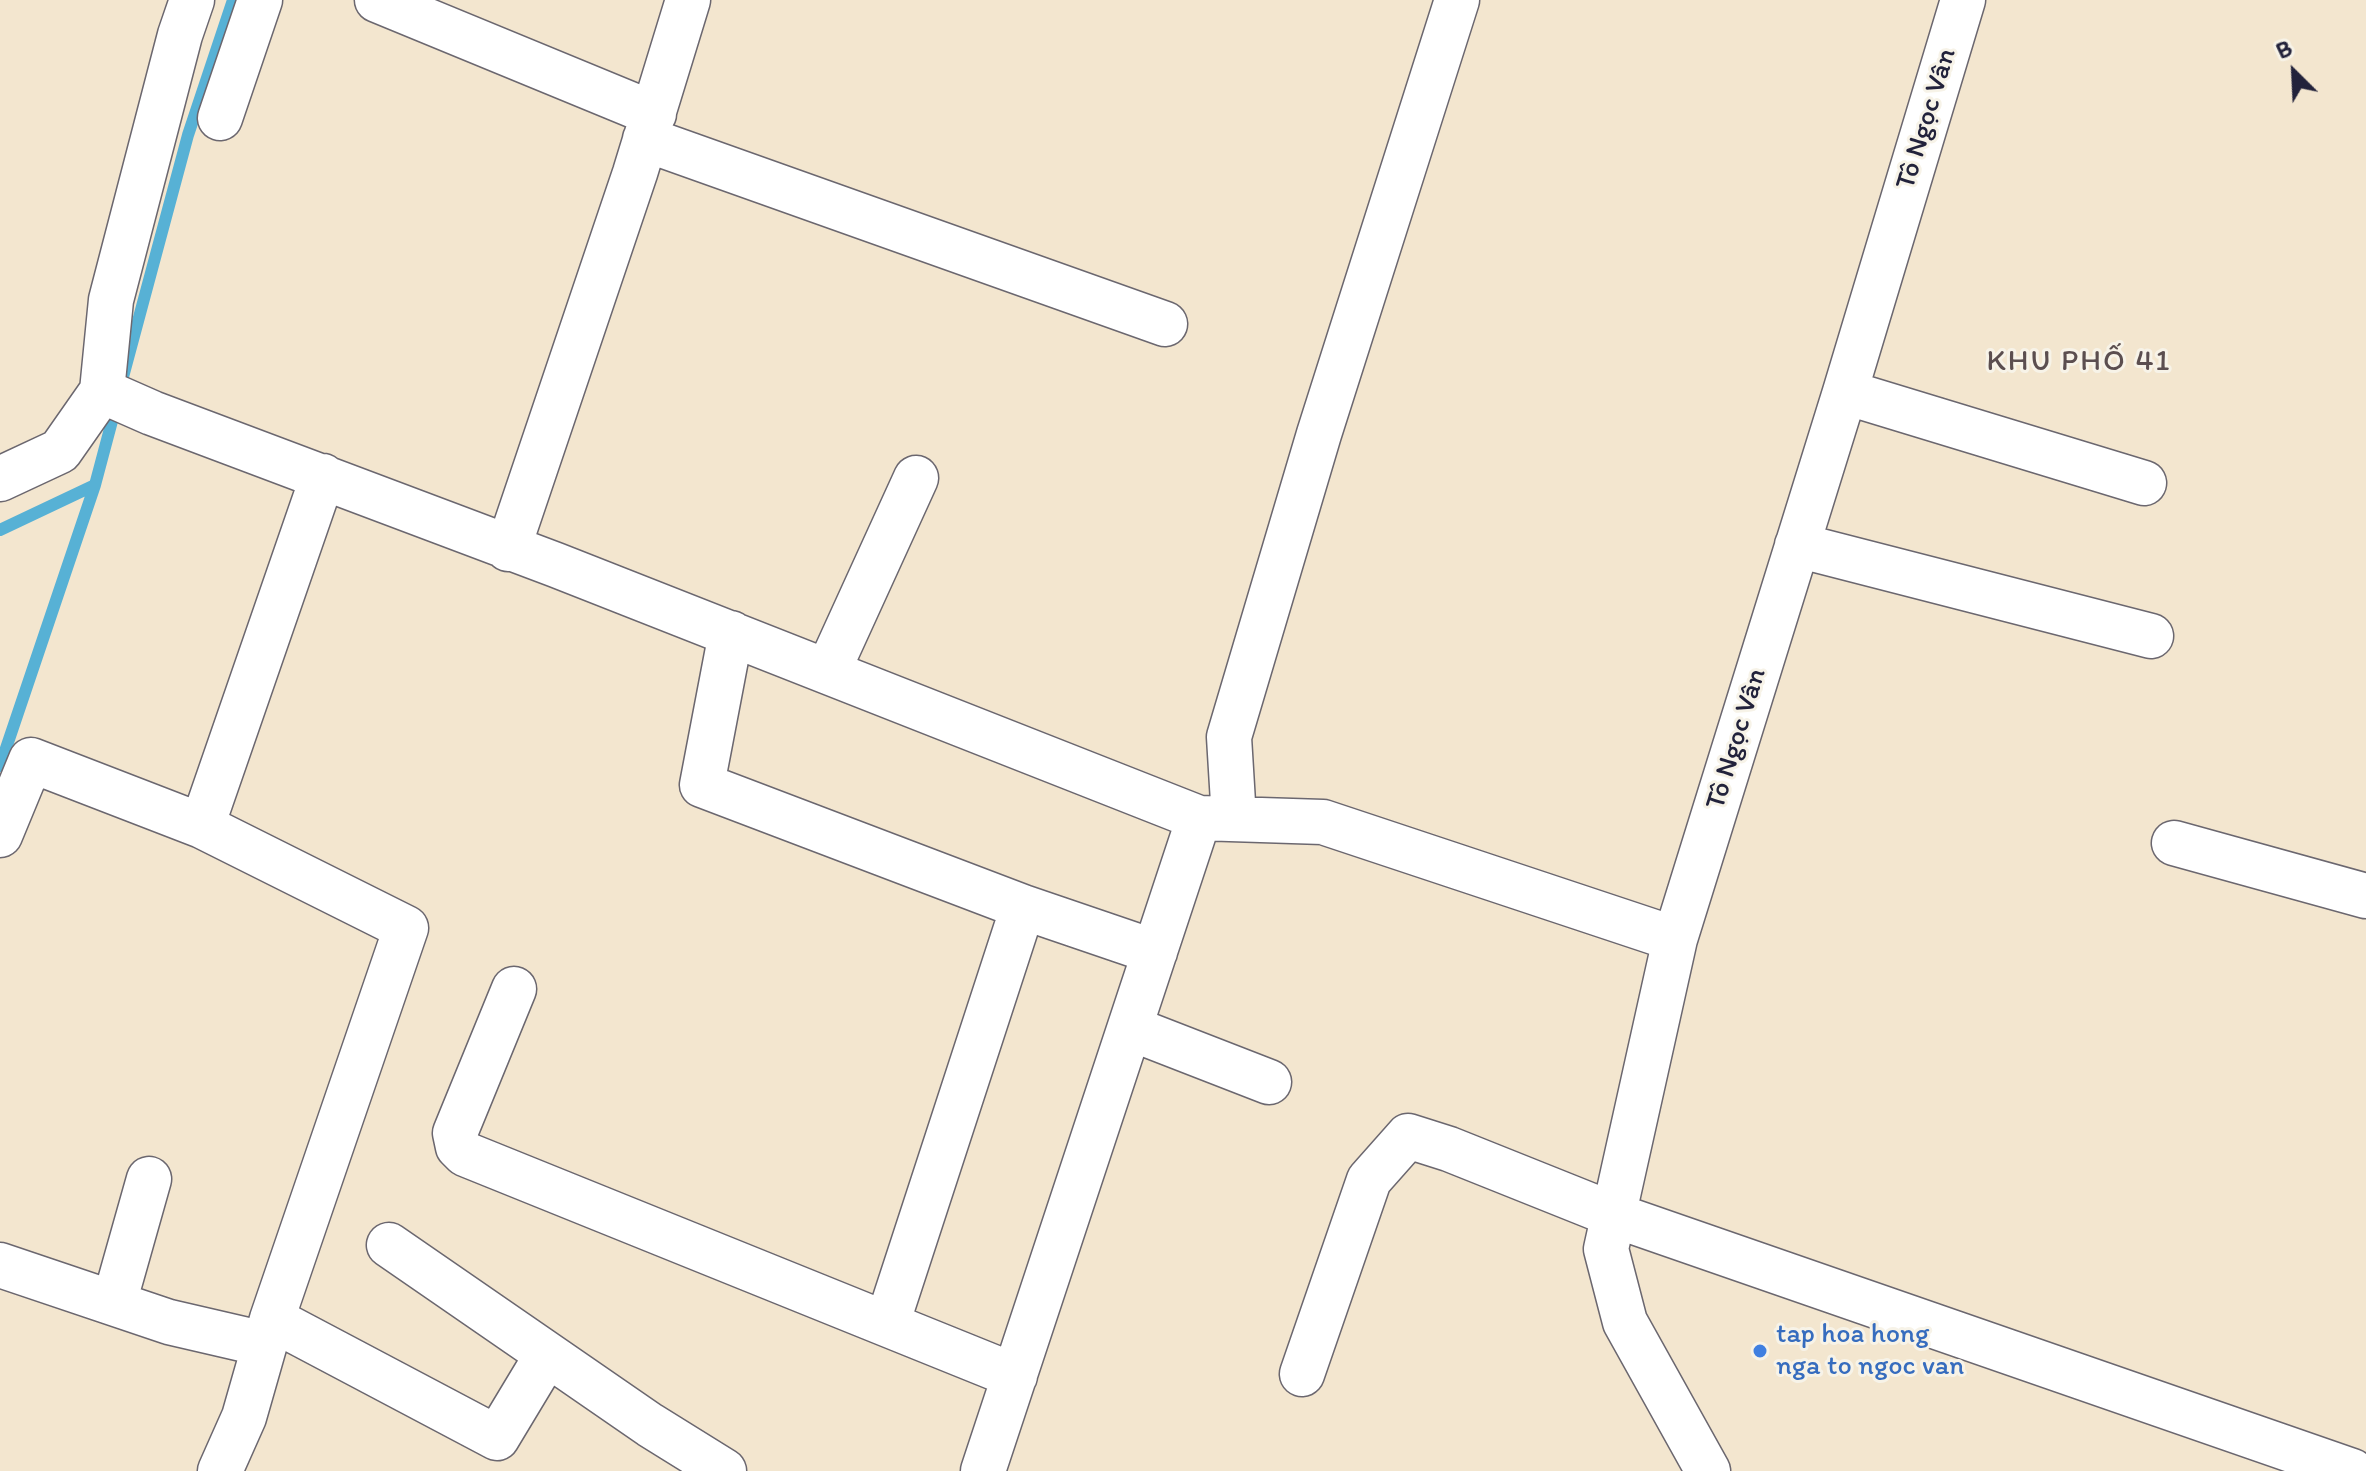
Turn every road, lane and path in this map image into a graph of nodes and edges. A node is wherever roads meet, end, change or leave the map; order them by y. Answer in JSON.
{"nodes":[{"id":1,"x":192,"y":0,"type":"edge"},
{"id":2,"x":260,"y":0,"type":"edge"},
{"id":3,"x":377,"y":0,"type":"edge"},
{"id":4,"x":688,"y":0,"type":"edge"},
{"id":5,"x":1457,"y":0,"type":"edge"},
{"id":6,"x":1963,"y":0,"type":"edge"},
{"id":7,"x":220,"y":118,"type":"dead end"},
{"id":8,"x":650,"y":126,"type":"junction"},
{"id":9,"x":1165,"y":324,"type":"dead end"},
{"id":10,"x":106,"y":392,"type":"junction"},
{"id":11,"x":1845,"y":392,"type":"junction"},
{"id":12,"x":323,"y":476,"type":"junction"},
{"id":13,"x":916,"y":478,"type":"dead end"},
{"id":14,"x":0,"y":479,"type":"edge"},
{"id":15,"x":2144,"y":483,"type":"dead end"},
{"id":16,"x":1797,"y":545,"type":"junction"},
{"id":17,"x":508,"y":549,"type":"junction"},
{"id":18,"x":731,"y":633,"type":"junction"},
{"id":19,"x":2151,"y":636,"type":"dead end"},
{"id":20,"x":828,"y":671,"type":"junction"},
{"id":21,"x":1217,"y":819,"type":"junction"},
{"id":22,"x":202,"y":826,"type":"junction"},
{"id":23,"x":0,"y":835,"type":"edge"},
{"id":24,"x":2174,"y":843,"type":"dead end"},
{"id":25,"x":2366,"y":896,"type":"edge"},
{"id":26,"x":1023,"y":907,"type":"junction"},
{"id":27,"x":1675,"y":939,"type":"junction"},
{"id":28,"x":1155,"y":952,"type":"junction"},
{"id":29,"x":514,"y":989,"type":"dead end"},
{"id":30,"x":1150,"y":1035,"type":"junction"},
{"id":31,"x":1269,"y":1082,"type":"dead end"},
{"id":32,"x":149,"y":1179,"type":"dead end"},
{"id":33,"x":1614,"y":1215,"type":"junction"},
{"id":34,"x":389,"y":1245,"type":"dead end"},
{"id":35,"x":0,"y":1265,"type":"edge"},
{"id":36,"x":114,"y":1303,"type":"junction"},
{"id":37,"x":887,"y":1324,"type":"junction"},
{"id":38,"x":268,"y":1332,"type":"junction"},
{"id":39,"x":547,"y":1355,"type":"junction"},
{"id":40,"x":1302,"y":1374,"type":"dead end"},
{"id":41,"x":1015,"y":1376,"type":"junction"},
{"id":42,"x":220,"y":1471,"type":"edge"},
{"id":43,"x":724,"y":1471,"type":"edge"},
{"id":44,"x":983,"y":1471,"type":"edge"},
{"id":45,"x":1708,"y":1471,"type":"edge"},
{"id":46,"x":2352,"y":1471,"type":"edge"}],
"edges":[{"from":1,"to":10,"type":"street"},
{"from":2,"to":7,"type":"street"},
{"from":3,"to":8,"type":"street"},
{"from":4,"to":8,"type":"street"},
{"from":5,"to":21,"type":"street"},
{"from":6,"to":11,"type":"street","name":"Tô Ngọc Vân"},
{"from":8,"to":9,"type":"street"},
{"from":8,"to":17,"type":"street"},
{"from":10,"to":12,"type":"street"},
{"from":10,"to":14,"type":"street"},
{"from":11,"to":15,"type":"street"},
{"from":11,"to":16,"type":"street","name":"Tô Ngọc Vân"},
{"from":12,"to":17,"type":"street"},
{"from":12,"to":22,"type":"street"},
{"from":13,"to":20,"type":"street"},
{"from":16,"to":19,"type":"street"},
{"from":16,"to":27,"type":"street","name":"Tô Ngọc Vân"},
{"from":17,"to":18,"type":"street"},
{"from":18,"to":20,"type":"street"},
{"from":18,"to":26,"type":"street"},
{"from":20,"to":21,"type":"street"},
{"from":21,"to":27,"type":"street"},
{"from":21,"to":28,"type":"street"},
{"from":22,"to":23,"type":"street"},
{"from":22,"to":38,"type":"street"},
{"from":24,"to":25,"type":"street"},
{"from":26,"to":28,"type":"street"},
{"from":26,"to":37,"type":"street"},
{"from":27,"to":33,"type":"street","name":"Tô Ngọc Vân"},
{"from":28,"to":30,"type":"street"},
{"from":29,"to":37,"type":"street"},
{"from":30,"to":31,"type":"street"},
{"from":30,"to":41,"type":"street"},
{"from":32,"to":36,"type":"street"},
{"from":33,"to":40,"type":"street"},
{"from":33,"to":45,"type":"street","name":"Tô Ngọc Vân"},
{"from":33,"to":46,"type":"street"},
{"from":34,"to":39,"type":"street"},
{"from":35,"to":36,"type":"street"},
{"from":36,"to":38,"type":"street"},
{"from":37,"to":41,"type":"street"},
{"from":38,"to":39,"type":"street"},
{"from":38,"to":42,"type":"street"},
{"from":39,"to":43,"type":"street"},
{"from":41,"to":44,"type":"street"}]}
